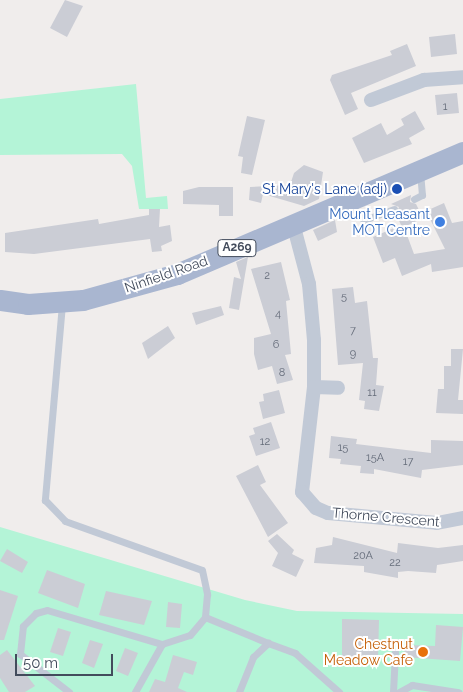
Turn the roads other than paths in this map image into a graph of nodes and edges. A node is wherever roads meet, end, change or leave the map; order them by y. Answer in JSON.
{"nodes":[{"id":1,"x":462,"y":75,"type":"edge"},
{"id":2,"x":371,"y":100,"type":"dead end"},
{"id":3,"x":463,"y":152,"type":"edge"},
{"id":4,"x":420,"y":168,"type":"junction"},
{"id":5,"x":345,"y":199,"type":"junction"},
{"id":6,"x":414,"y":199,"type":"dead end"},
{"id":7,"x":394,"y":209,"type":"dead end"},
{"id":8,"x":295,"y":231,"type":"dead end"},
{"id":9,"x":0,"y":300,"type":"edge"},
{"id":10,"x":62,"y":303,"type":"junction"},
{"id":11,"x":314,"y":387,"type":"junction"},
{"id":12,"x":338,"y":388,"type":"dead end"},
{"id":13,"x":463,"y":518,"type":"edge"},
{"id":14,"x":205,"y":617,"type":"junction"},
{"id":15,"x":268,"y":643,"type":"junction"},
{"id":16,"x":162,"y":644,"type":"junction"},
{"id":17,"x":395,"y":652,"type":"dead end"},
{"id":18,"x":69,"y":692,"type":"edge"},
{"id":19,"x":135,"y":692,"type":"edge"},
{"id":20,"x":239,"y":692,"type":"edge"},
{"id":21,"x":339,"y":692,"type":"edge"},
{"id":22,"x":393,"y":692,"type":"edge"},
{"id":23,"x":399,"y":692,"type":"edge"},
{"id":24,"x":458,"y":692,"type":"edge"}],
"edges":[{"from":1,"to":2,"type":"street"},
{"from":3,"to":4,"type":"main road","name":"Ninfield Road","number":"A269"},
{"from":4,"to":5,"type":"main road","name":"Ninfield Road","number":"A269"},
{"from":4,"to":6,"type":"lane"},
{"from":5,"to":7,"type":"lane"},
{"from":5,"to":10,"type":"main road","name":"Ninfield Road","number":"A269"},
{"from":8,"to":11,"type":"street","name":"Thorne Crescent"},
{"from":9,"to":10,"type":"main road","name":"Ninfield Road","number":"A269"},
{"from":10,"to":14,"type":"lane"},
{"from":11,"to":12,"type":"street"},
{"from":11,"to":13,"type":"street","name":"Thorne Crescent"},
{"from":14,"to":15,"type":"lane"},
{"from":14,"to":16,"type":"lane"},
{"from":15,"to":20,"type":"lane"},
{"from":15,"to":21,"type":"lane"},
{"from":16,"to":18,"type":"lane"},
{"from":16,"to":19,"type":"lane"},
{"from":17,"to":22,"type":"lane"},
{"from":23,"to":24,"type":"lane"}]}
